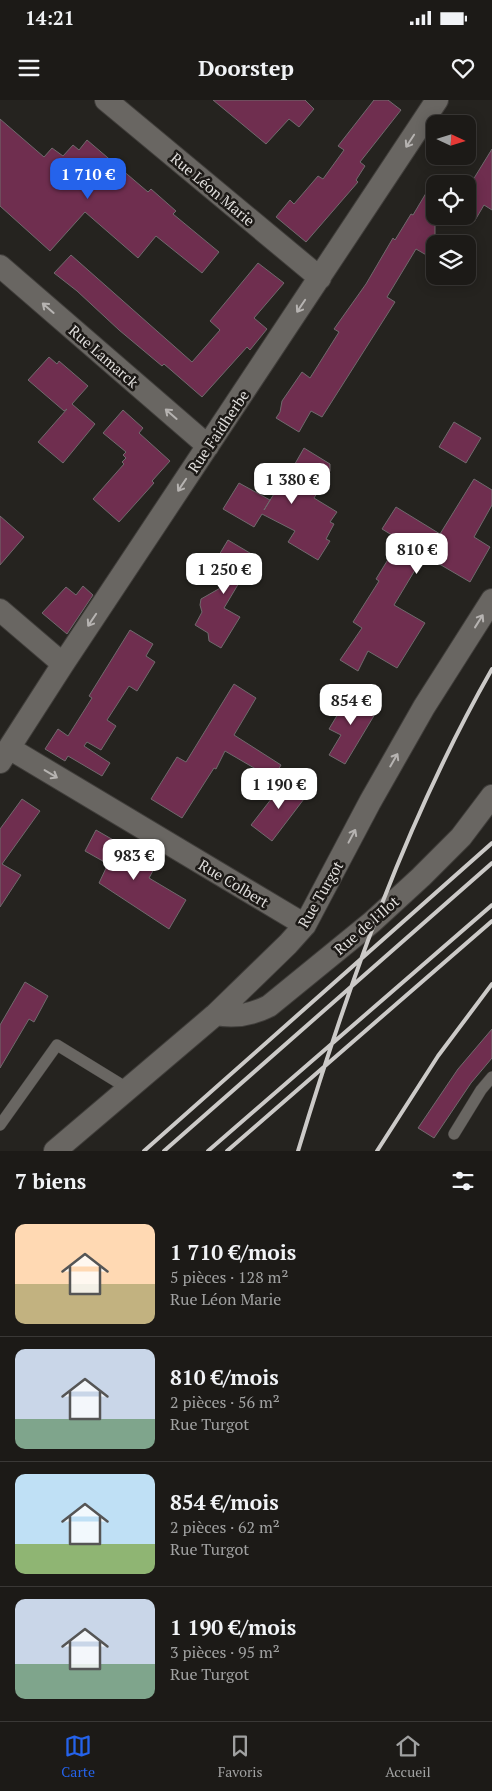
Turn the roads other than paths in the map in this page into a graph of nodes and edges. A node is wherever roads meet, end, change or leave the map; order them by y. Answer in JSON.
{"nodes":[{"id":1,"x":106,"y":100,"type":"edge"},
{"id":2,"x":437,"y":100,"type":"edge"},
{"id":3,"x":0,"y":266,"type":"edge"},
{"id":4,"x":320,"y":278,"type":"junction"},
{"id":5,"x":208,"y":446,"type":"junction"},
{"id":6,"x":492,"y":600,"type":"edge"},
{"id":7,"x":0,"y":610,"type":"edge"},
{"id":8,"x":63,"y":664,"type":"junction"},
{"id":9,"x":4,"y":755,"type":"edge"},
{"id":10,"x":492,"y":796,"type":"edge"},
{"id":11,"x":305,"y":925,"type":"junction"},
{"id":12,"x":216,"y":1014,"type":"junction"},
{"id":13,"x":492,"y":1077,"type":"edge"},
{"id":14,"x":127,"y":1088,"type":"junction"},
{"id":15,"x":0,"y":1125,"type":"edge"},
{"id":16,"x":454,"y":1134,"type":"dead end"},
{"id":17,"x":55,"y":1151,"type":"edge"}],
"edges":[{"from":1,"to":4,"type":"street","name":"Rue Léon Marie"},
{"from":2,"to":4,"type":"street","name":"Rue Faidherbe","one_way":true},
{"from":5,"to":3,"type":"street","name":"Rue Lamarck","one_way":true},
{"from":4,"to":5,"type":"street","name":"Rue Faidherbe","one_way":true},
{"from":5,"to":8,"type":"street","name":"Rue Faidherbe","one_way":true},
{"from":11,"to":6,"type":"street","name":"Rue Turgot","one_way":true},
{"from":7,"to":8,"type":"street"},
{"from":8,"to":9,"type":"street","name":"Rue Faidherbe"},
{"from":9,"to":11,"type":"street","name":"Rue Colbert","one_way":true},
{"from":10,"to":12,"type":"street","name":"Rue de l'Ilot"},
{"from":11,"to":12,"type":"street","name":"Rue Turgot"},
{"from":12,"to":14,"type":"street","name":"Rue Turgot"},
{"from":13,"to":16,"type":"lane"},
{"from":14,"to":15,"type":"lane"},
{"from":14,"to":17,"type":"street","name":"Rue Turgot"}]}
